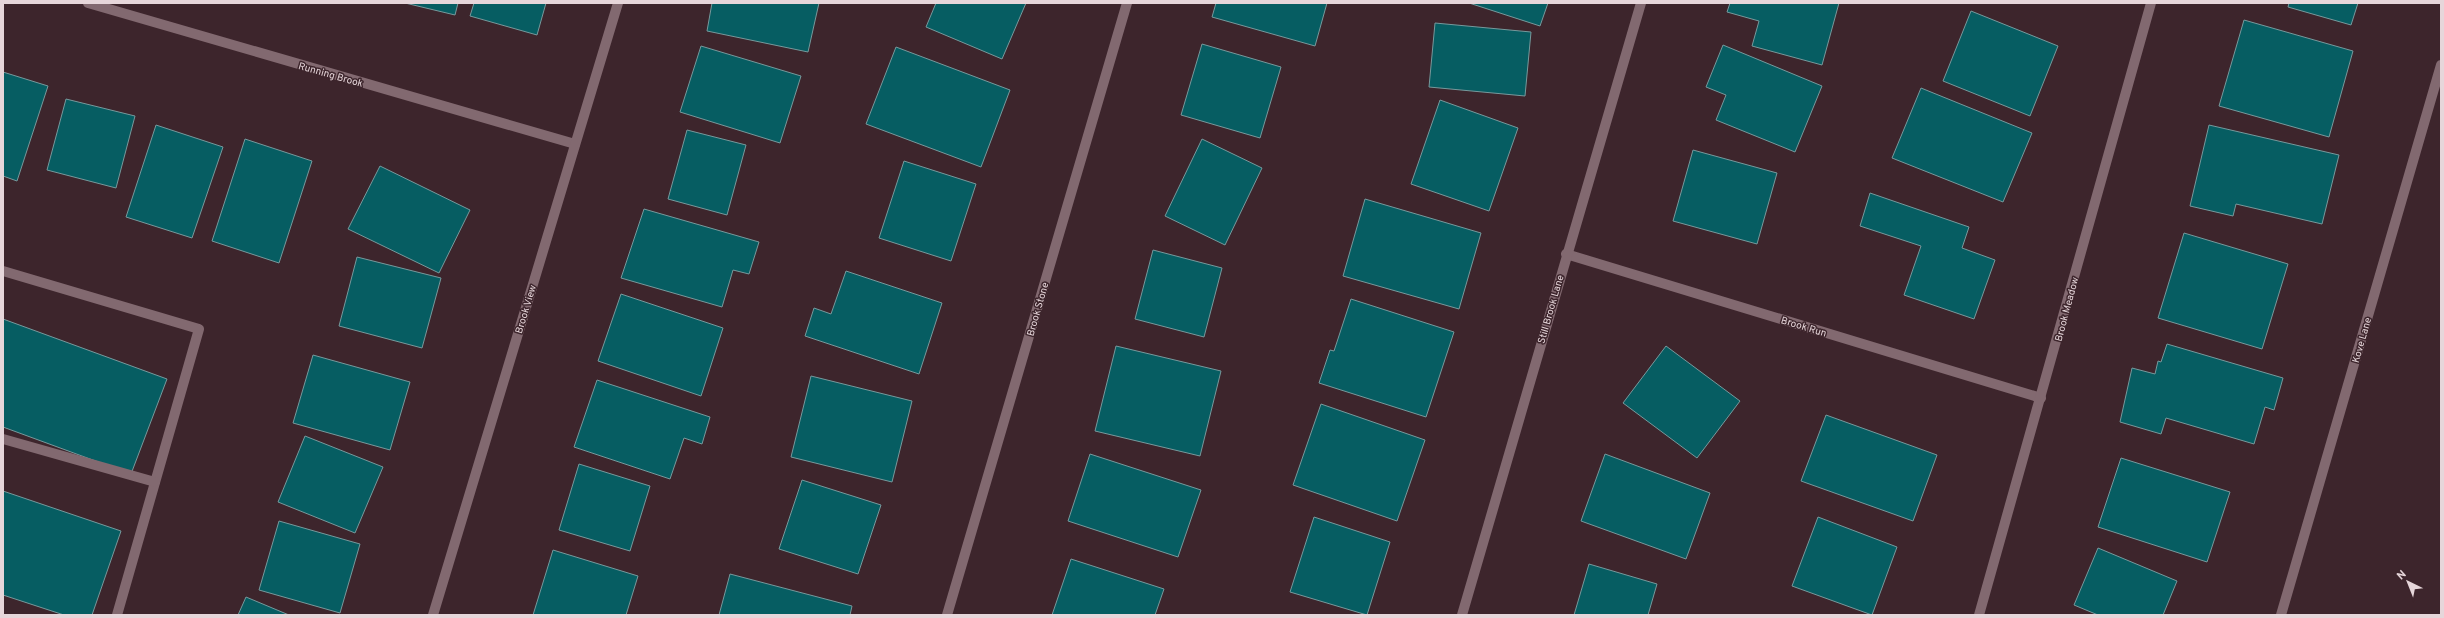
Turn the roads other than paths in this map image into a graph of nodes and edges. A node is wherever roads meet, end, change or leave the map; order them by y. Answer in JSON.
{"nodes":[{"id":1,"x":88,"y":3,"type":"edge"},
{"id":2,"x":618,"y":3,"type":"edge"},
{"id":3,"x":1127,"y":3,"type":"edge"},
{"id":4,"x":1641,"y":3,"type":"edge"},
{"id":5,"x":2151,"y":3,"type":"edge"},
{"id":6,"x":2441,"y":65,"type":"edge"},
{"id":7,"x":575,"y":144,"type":"junction"},
{"id":8,"x":1566,"y":254,"type":"junction"},
{"id":9,"x":3,"y":271,"type":"edge"},
{"id":10,"x":2041,"y":398,"type":"junction"},
{"id":11,"x":3,"y":439,"type":"edge"},
{"id":12,"x":155,"y":482,"type":"junction"},
{"id":13,"x":117,"y":615,"type":"edge"},
{"id":14,"x":433,"y":615,"type":"edge"},
{"id":15,"x":947,"y":615,"type":"edge"},
{"id":16,"x":1462,"y":615,"type":"edge"},
{"id":17,"x":1979,"y":615,"type":"edge"},
{"id":18,"x":2281,"y":615,"type":"edge"}],
"edges":[{"from":1,"to":7,"type":"street","name":"Running Brook"},
{"from":2,"to":7,"type":"street","name":"Brook View"},
{"from":3,"to":15,"type":"street","name":"Brook Stone"},
{"from":4,"to":8,"type":"street","name":"Still Brook Lane"},
{"from":5,"to":10,"type":"street","name":"Brook Meadow"},
{"from":6,"to":18,"type":"street","name":"Kove Lane"},
{"from":7,"to":14,"type":"street","name":"Brook View"},
{"from":8,"to":10,"type":"street","name":"Brook Run"},
{"from":8,"to":16,"type":"street","name":"Still Brook Lane"},
{"from":9,"to":12,"type":"street"},
{"from":10,"to":17,"type":"street","name":"Brook Meadow"},
{"from":11,"to":12,"type":"street"},
{"from":12,"to":13,"type":"street"}]}
